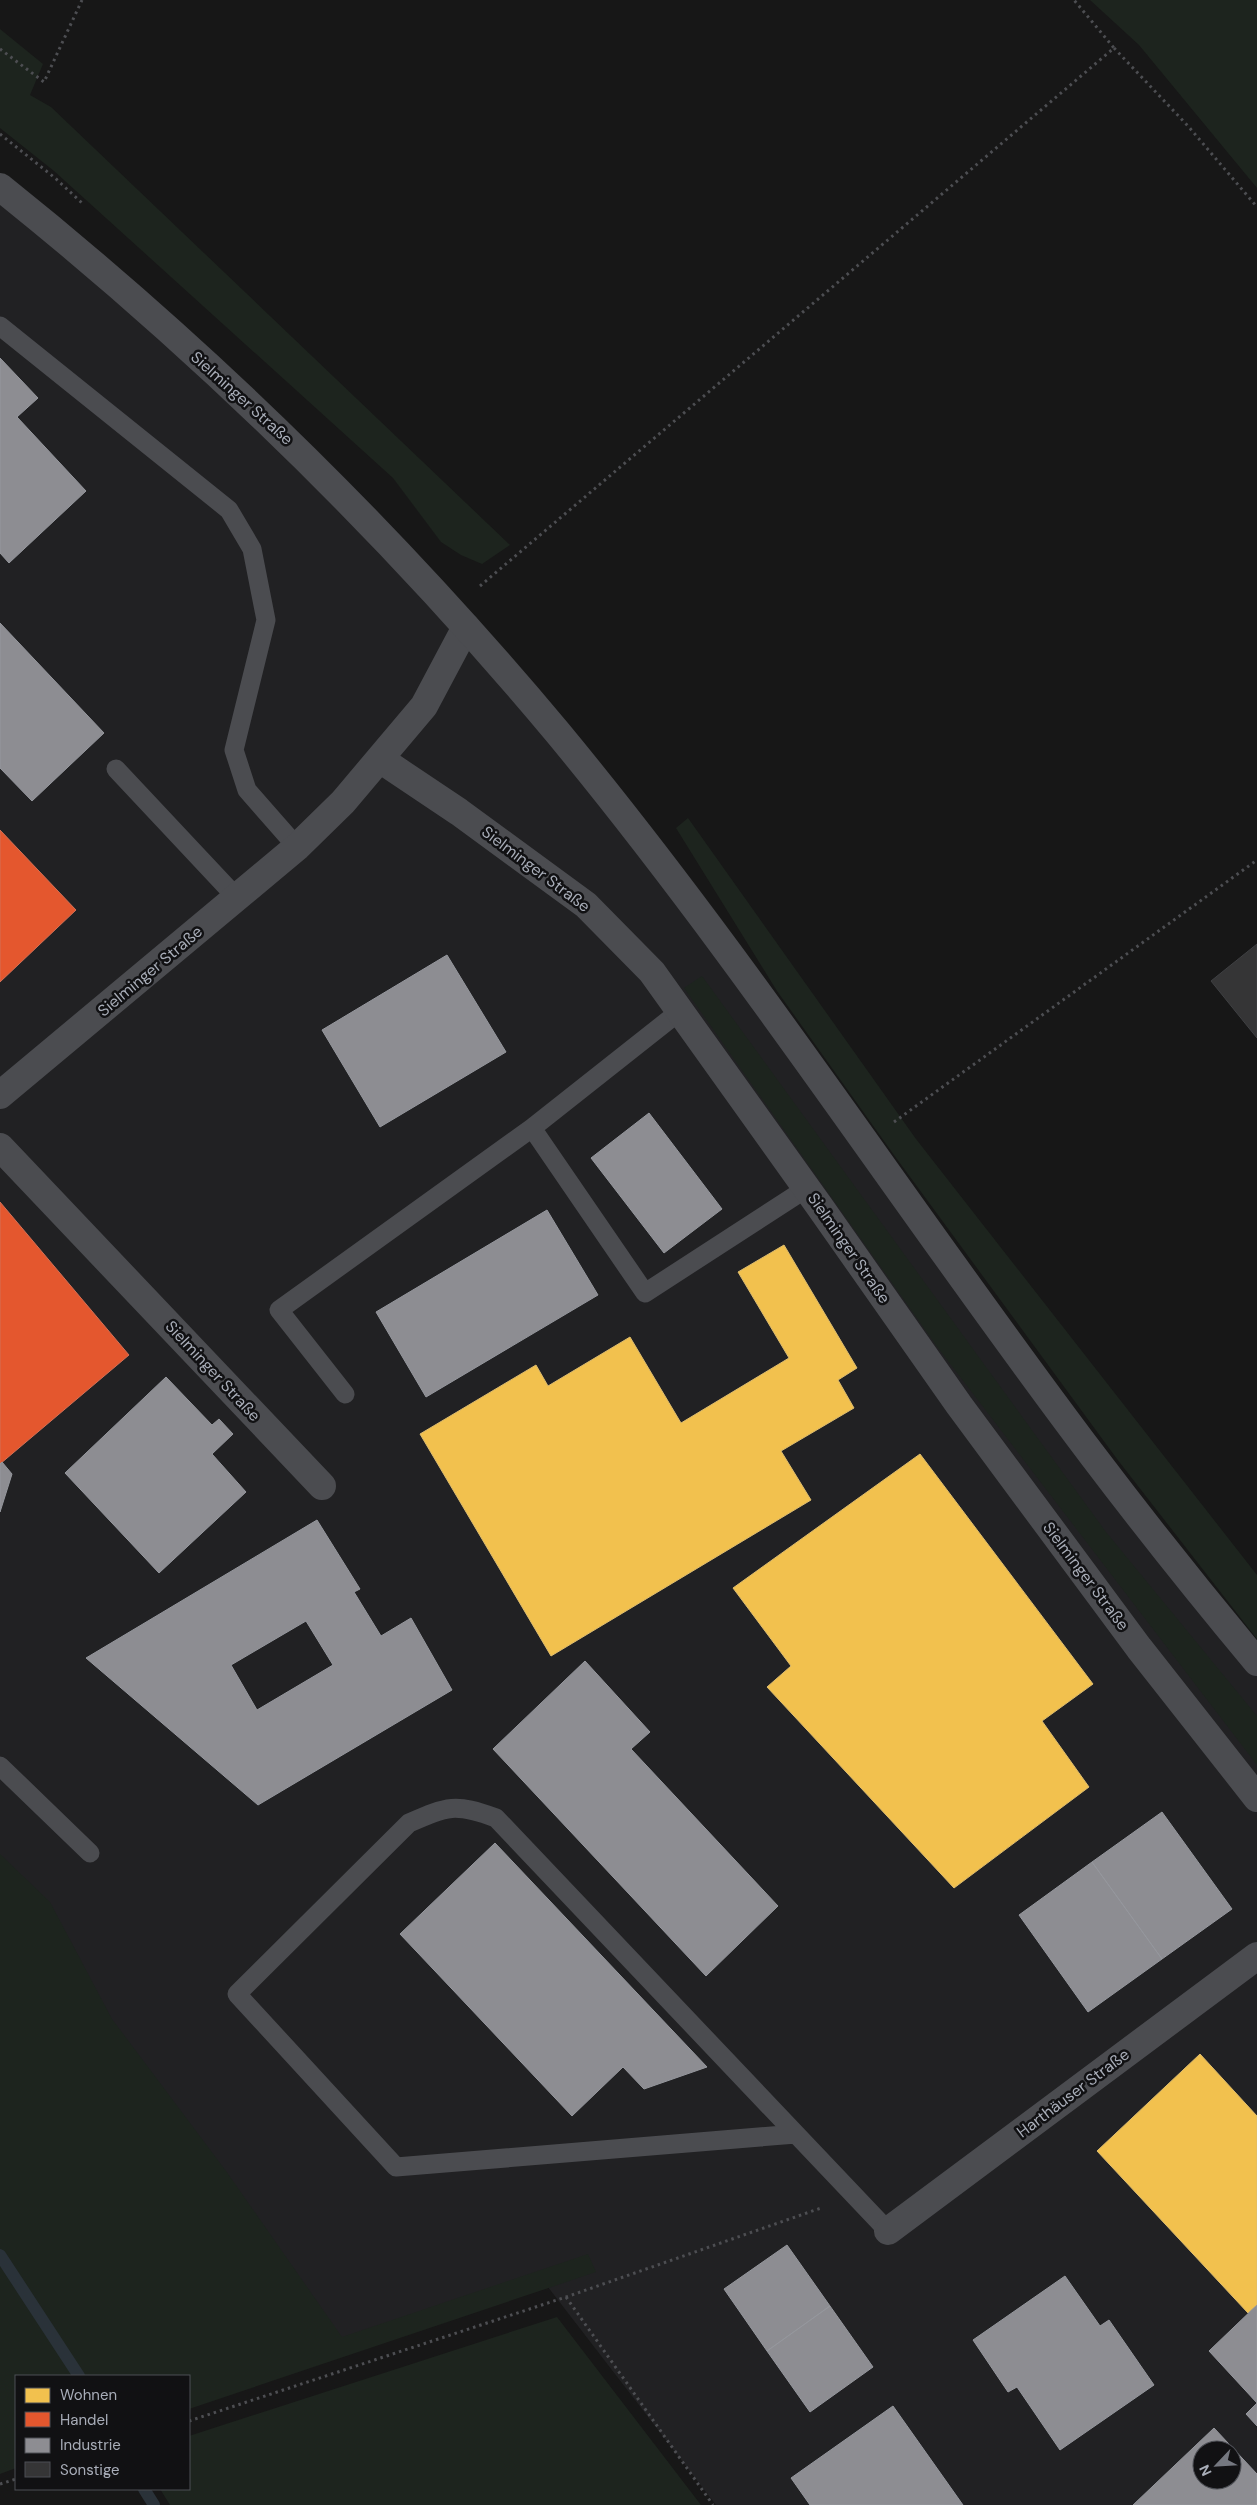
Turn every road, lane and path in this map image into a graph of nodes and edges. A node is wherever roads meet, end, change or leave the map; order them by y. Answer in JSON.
{"nodes":[{"id":1,"x":82,"y":0,"type":"edge"},
{"id":2,"x":1074,"y":0,"type":"edge"},
{"id":3,"x":1114,"y":48,"type":"junction"},
{"id":4,"x":0,"y":49,"type":"edge"},
{"id":5,"x":0,"y":187,"type":"edge"},
{"id":6,"x":1257,"y":207,"type":"edge"},
{"id":7,"x":0,"y":326,"type":"edge"},
{"id":8,"x":466,"y":627,"type":"junction"},
{"id":9,"x":380,"y":760,"type":"junction"},
{"id":10,"x":116,"y":768,"type":"dead end"},
{"id":11,"x":296,"y":847,"type":"junction"},
{"id":12,"x":1257,"y":860,"type":"edge"},
{"id":13,"x":238,"y":898,"type":"junction"},
{"id":14,"x":680,"y":1011,"type":"junction"},
{"id":15,"x":0,"y":1095,"type":"edge"},
{"id":16,"x":532,"y":1128,"type":"junction"},
{"id":17,"x":866,"y":1142,"type":"junction"},
{"id":18,"x":0,"y":1147,"type":"edge"},
{"id":19,"x":807,"y":1188,"type":"junction"},
{"id":20,"x":346,"y":1394,"type":"dead end"},
{"id":21,"x":322,"y":1486,"type":"dead end"},
{"id":22,"x":1257,"y":1662,"type":"edge"},
{"id":23,"x":0,"y":1766,"type":"edge"},
{"id":24,"x":1257,"y":1798,"type":"edge"},
{"id":25,"x":90,"y":1853,"type":"dead end"},
{"id":26,"x":1257,"y":1956,"type":"edge"},
{"id":27,"x":796,"y":2134,"type":"junction"},
{"id":28,"x":830,"y":2208,"type":"dead end"},
{"id":29,"x":888,"y":2231,"type":"joint"},
{"id":30,"x":566,"y":2296,"type":"junction"},
{"id":31,"x":190,"y":2421,"type":"edge"},
{"id":32,"x":15,"y":2479,"type":"edge"},
{"id":33,"x":0,"y":2484,"type":"edge"},
{"id":34,"x":713,"y":2505,"type":"edge"}],
"edges":[{"from":1,"to":4,"type":"path"},
{"from":2,"to":3,"type":"path"},
{"from":3,"to":6,"type":"path"},
{"from":3,"to":8,"type":"path"},
{"from":5,"to":8,"type":"street","name":"Sielminger Straße"},
{"from":7,"to":11,"type":"lane"},
{"from":8,"to":9,"type":"street","name":"Sielminger Straße"},
{"from":8,"to":17,"type":"street","name":"Sielminger Straße"},
{"from":9,"to":11,"type":"street","name":"Sielminger Straße"},
{"from":9,"to":14,"type":"street","name":"Sielminger Straße"},
{"from":10,"to":13,"type":"lane"},
{"from":11,"to":13,"type":"street","name":"Sielminger Straße"},
{"from":12,"to":17,"type":"path"},
{"from":13,"to":15,"type":"street","name":"Sielminger Straße"},
{"from":14,"to":16,"type":"lane"},
{"from":14,"to":19,"type":"street","name":"Sielminger Straße"},
{"from":16,"to":19,"type":"lane"},
{"from":16,"to":20,"type":"lane"},
{"from":17,"to":22,"type":"street","name":"Sielminger Straße"},
{"from":18,"to":21,"type":"street","name":"Sielminger Straße"},
{"from":19,"to":24,"type":"street","name":"Sielminger Straße"},
{"from":23,"to":25,"type":"lane"},
{"from":26,"to":29,"type":"street","name":"Harthäuser Straße"},
{"from":27,"to":27,"type":"lane"},
{"from":27,"to":29,"type":"lane"},
{"from":28,"to":30,"type":"path"},
{"from":30,"to":31,"type":"path"},
{"from":30,"to":34,"type":"path"},
{"from":32,"to":33,"type":"path"}]}
